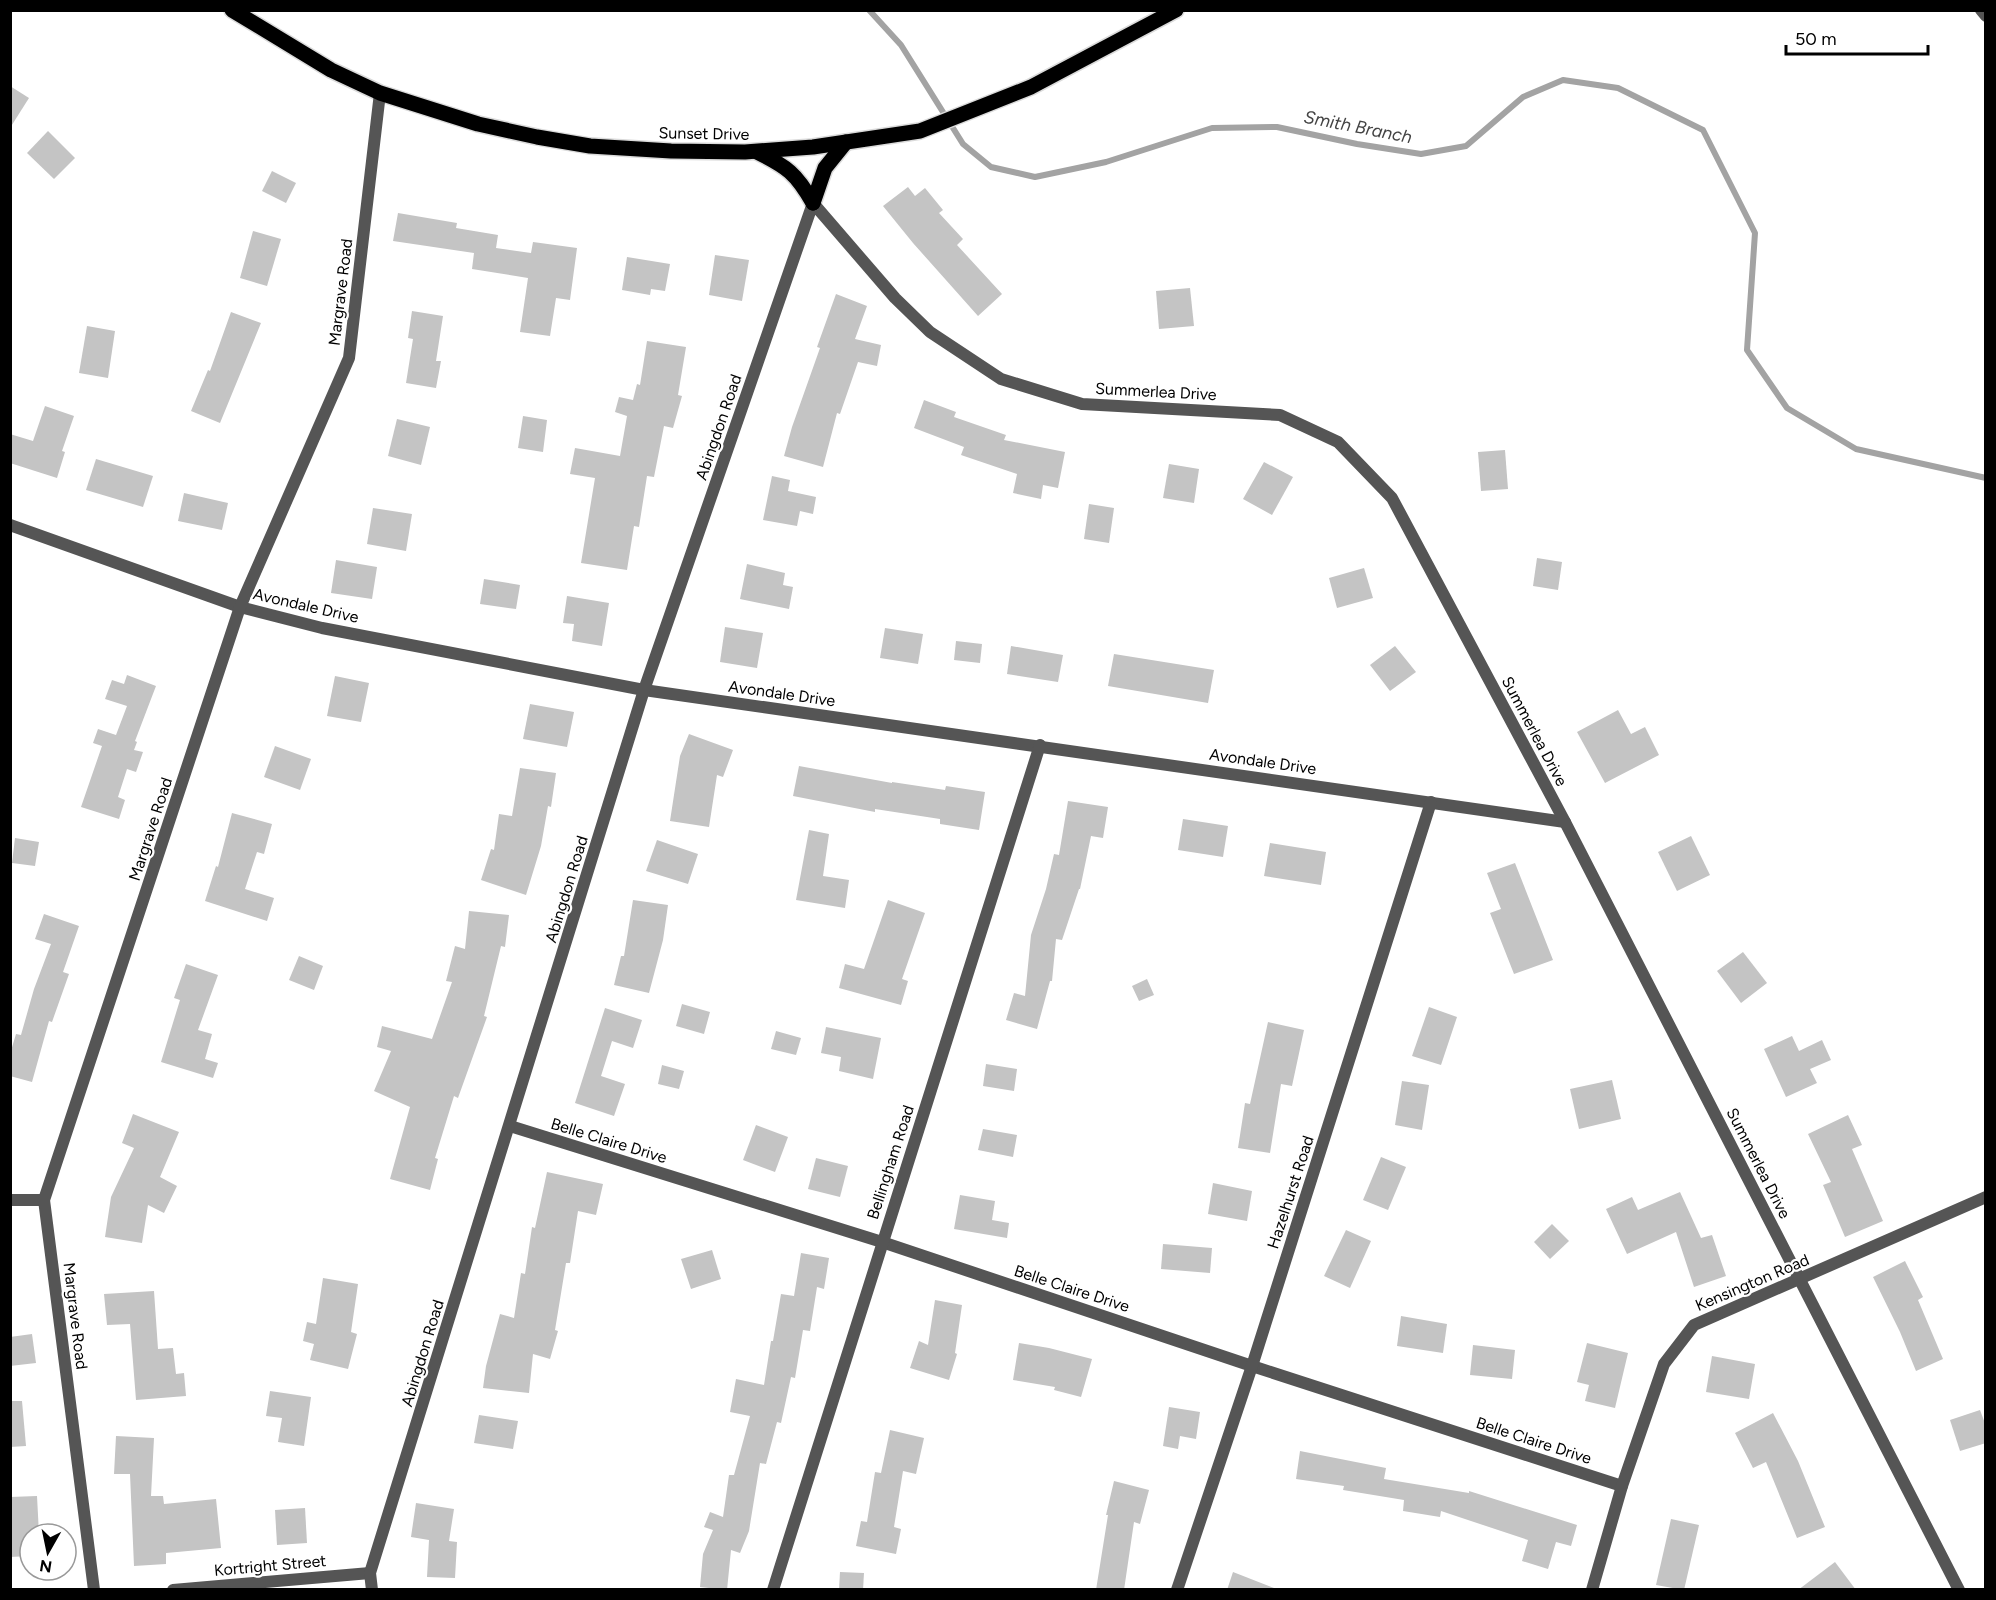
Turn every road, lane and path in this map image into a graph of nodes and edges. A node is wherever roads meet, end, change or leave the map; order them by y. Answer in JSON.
{"nodes":[{"id":1,"x":232,"y":10,"type":"edge"},
{"id":2,"x":1176,"y":10,"type":"edge"},
{"id":3,"x":1981,"y":10,"type":"edge"},
{"id":4,"x":1986,"y":16,"type":"edge"},
{"id":5,"x":380,"y":93,"type":"junction"},
{"id":6,"x":846,"y":142,"type":"junction"},
{"id":7,"x":757,"y":152,"type":"junction"},
{"id":8,"x":813,"y":203,"type":"junction"},
{"id":9,"x":10,"y":525,"type":"edge"},
{"id":10,"x":240,"y":607,"type":"junction"},
{"id":11,"x":644,"y":690,"type":"junction"},
{"id":12,"x":1040,"y":745,"type":"junction"},
{"id":13,"x":1431,"y":802,"type":"junction"},
{"id":14,"x":1565,"y":822,"type":"junction"},
{"id":15,"x":510,"y":1126,"type":"junction"},
{"id":16,"x":1986,"y":1197,"type":"edge"},
{"id":17,"x":10,"y":1200,"type":"edge"},
{"id":18,"x":44,"y":1200,"type":"junction"},
{"id":19,"x":882,"y":1242,"type":"junction"},
{"id":20,"x":1800,"y":1279,"type":"junction"},
{"id":21,"x":1252,"y":1366,"type":"junction"},
{"id":22,"x":1622,"y":1486,"type":"junction"},
{"id":23,"x":370,"y":1573,"type":"junction"},
{"id":24,"x":94,"y":1590,"type":"edge"},
{"id":25,"x":173,"y":1590,"type":"edge"},
{"id":26,"x":372,"y":1590,"type":"edge"},
{"id":27,"x":773,"y":1590,"type":"edge"},
{"id":28,"x":1177,"y":1590,"type":"edge"},
{"id":29,"x":1593,"y":1590,"type":"edge"},
{"id":30,"x":1959,"y":1590,"type":"edge"}],
"edges":[{"from":1,"to":5,"type":"main road","name":"Sunset Drive"},
{"from":2,"to":6,"type":"main road","name":"Sunset Drive"},
{"from":3,"to":4,"type":"street"},
{"from":5,"to":7,"type":"main road","name":"Sunset Drive"},
{"from":5,"to":10,"type":"street","name":"Margrave Road"},
{"from":6,"to":7,"type":"main road","name":"Sunset Drive"},
{"from":6,"to":8,"type":"main road"},
{"from":7,"to":8,"type":"main road"},
{"from":8,"to":11,"type":"street","name":"Abingdon Road"},
{"from":8,"to":14,"type":"street","name":"Summerlea Drive"},
{"from":9,"to":10,"type":"street","name":"Avondale Drive"},
{"from":10,"to":11,"type":"street","name":"Avondale Drive"},
{"from":10,"to":18,"type":"street","name":"Margrave Road"},
{"from":11,"to":12,"type":"street","name":"Avondale Drive"},
{"from":11,"to":15,"type":"street","name":"Abingdon Road"},
{"from":12,"to":13,"type":"street","name":"Avondale Drive"},
{"from":12,"to":19,"type":"street","name":"Bellingham Road"},
{"from":13,"to":14,"type":"street","name":"Avondale Drive"},
{"from":13,"to":21,"type":"street","name":"Hazelhurst Road"},
{"from":14,"to":20,"type":"street","name":"Summerlea Drive"},
{"from":15,"to":19,"type":"street","name":"Belle Claire Drive"},
{"from":15,"to":23,"type":"street","name":"Abingdon Road"},
{"from":16,"to":20,"type":"street","name":"Kensington Road"},
{"from":17,"to":18,"type":"street"},
{"from":18,"to":24,"type":"street","name":"Margrave Road"},
{"from":19,"to":21,"type":"street","name":"Belle Claire Drive"},
{"from":19,"to":27,"type":"street","name":"Bellingham Road"},
{"from":20,"to":22,"type":"street","name":"Kensington Road"},
{"from":20,"to":30,"type":"street","name":"Summerlea Drive"},
{"from":21,"to":22,"type":"street","name":"Belle Claire Drive"},
{"from":21,"to":28,"type":"street","name":"Hazelhurst Road"},
{"from":22,"to":29,"type":"street","name":"Kensington Road"},
{"from":23,"to":25,"type":"street","name":"Kortright Street"},
{"from":23,"to":26,"type":"street","name":"Abingdon Road"}]}
